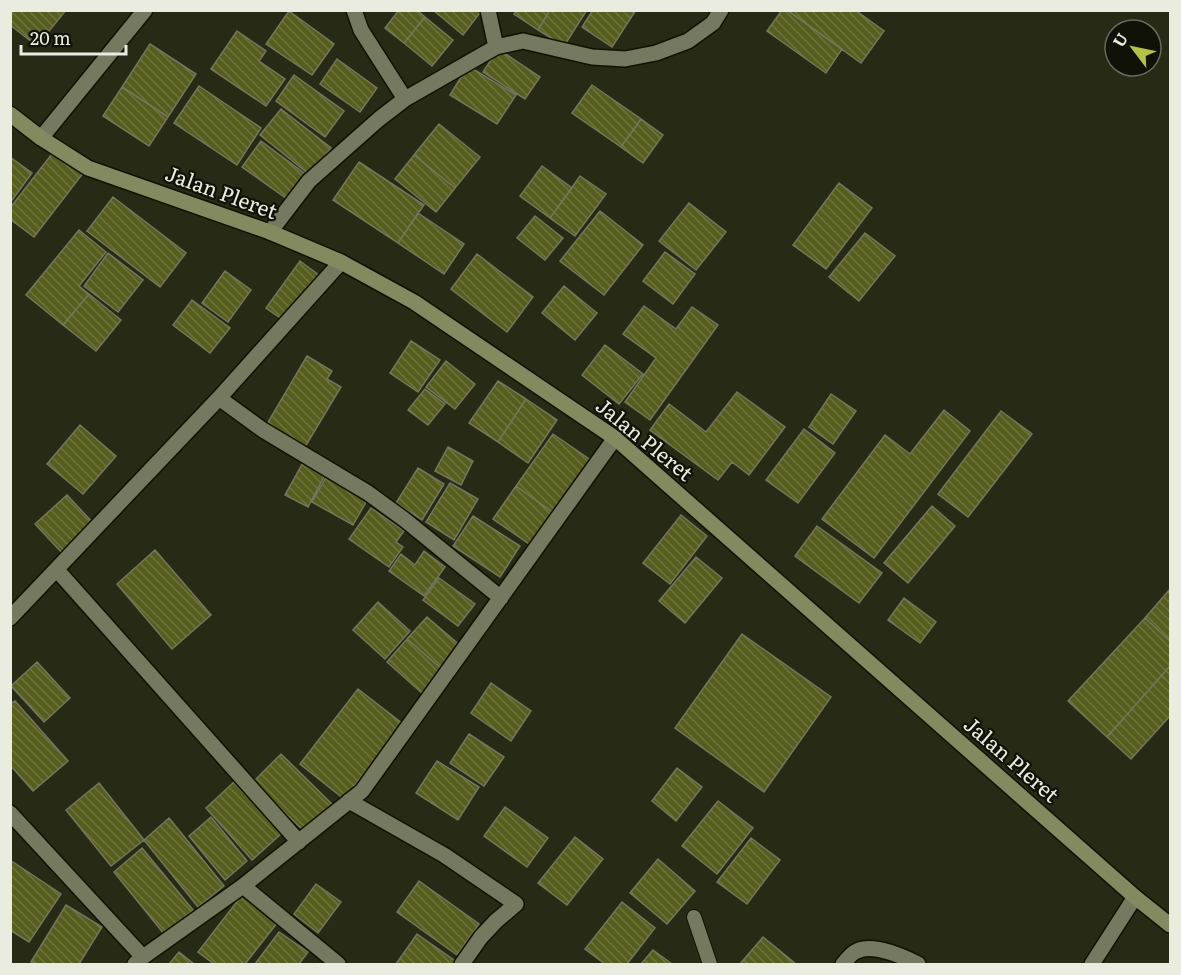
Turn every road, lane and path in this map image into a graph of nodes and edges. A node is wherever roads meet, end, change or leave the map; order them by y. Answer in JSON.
{"nodes":[{"id":1,"x":145,"y":10,"type":"edge"},
{"id":2,"x":354,"y":10,"type":"edge"},
{"id":3,"x":488,"y":10,"type":"edge"},
{"id":4,"x":721,"y":10,"type":"edge"},
{"id":5,"x":496,"y":47,"type":"junction"},
{"id":6,"x":405,"y":99,"type":"junction"},
{"id":7,"x":10,"y":114,"type":"edge"},
{"id":8,"x":41,"y":138,"type":"junction"},
{"id":9,"x":270,"y":232,"type":"junction"},
{"id":10,"x":341,"y":262,"type":"junction"},
{"id":11,"x":219,"y":398,"type":"junction"},
{"id":12,"x":615,"y":438,"type":"junction"},
{"id":13,"x":57,"y":570,"type":"junction"},
{"id":14,"x":501,"y":598,"type":"junction"},
{"id":15,"x":10,"y":618,"type":"edge"},
{"id":16,"x":349,"y":801,"type":"junction"},
{"id":17,"x":10,"y":813,"type":"edge"},
{"id":18,"x":299,"y":842,"type":"junction"},
{"id":19,"x":243,"y":886,"type":"junction"},
{"id":20,"x":1135,"y":897,"type":"junction"},
{"id":21,"x":694,"y":917,"type":"dead end"},
{"id":22,"x":1170,"y":925,"type":"edge"},
{"id":23,"x":139,"y":961,"type":"edge"},
{"id":24,"x":338,"y":964,"type":"edge"},
{"id":25,"x":462,"y":964,"type":"edge"},
{"id":26,"x":710,"y":964,"type":"edge"},
{"id":27,"x":843,"y":964,"type":"edge"},
{"id":28,"x":918,"y":964,"type":"edge"},
{"id":29,"x":1092,"y":964,"type":"edge"}],
"edges":[{"from":1,"to":8,"type":"street"},
{"from":2,"to":6,"type":"street"},
{"from":3,"to":5,"type":"street"},
{"from":4,"to":5,"type":"street"},
{"from":5,"to":6,"type":"street"},
{"from":6,"to":9,"type":"street"},
{"from":7,"to":8,"type":"main road","name":"Jalan Pleret"},
{"from":8,"to":9,"type":"main road","name":"Jalan Pleret"},
{"from":9,"to":10,"type":"main road","name":"Jalan Pleret"},
{"from":10,"to":11,"type":"street"},
{"from":10,"to":12,"type":"main road","name":"Jalan Pleret"},
{"from":11,"to":13,"type":"street"},
{"from":11,"to":14,"type":"street"},
{"from":12,"to":14,"type":"street"},
{"from":12,"to":20,"type":"main road","name":"Jalan Pleret"},
{"from":13,"to":15,"type":"street"},
{"from":13,"to":18,"type":"street"},
{"from":14,"to":16,"type":"street"},
{"from":16,"to":18,"type":"street"},
{"from":16,"to":25,"type":"street"},
{"from":17,"to":23,"type":"street"},
{"from":18,"to":19,"type":"street"},
{"from":19,"to":23,"type":"street"},
{"from":19,"to":24,"type":"street"},
{"from":20,"to":22,"type":"main road","name":"Jalan Pleret"},
{"from":20,"to":29,"type":"street"},
{"from":21,"to":26,"type":"lane"},
{"from":27,"to":28,"type":"street"}]}
